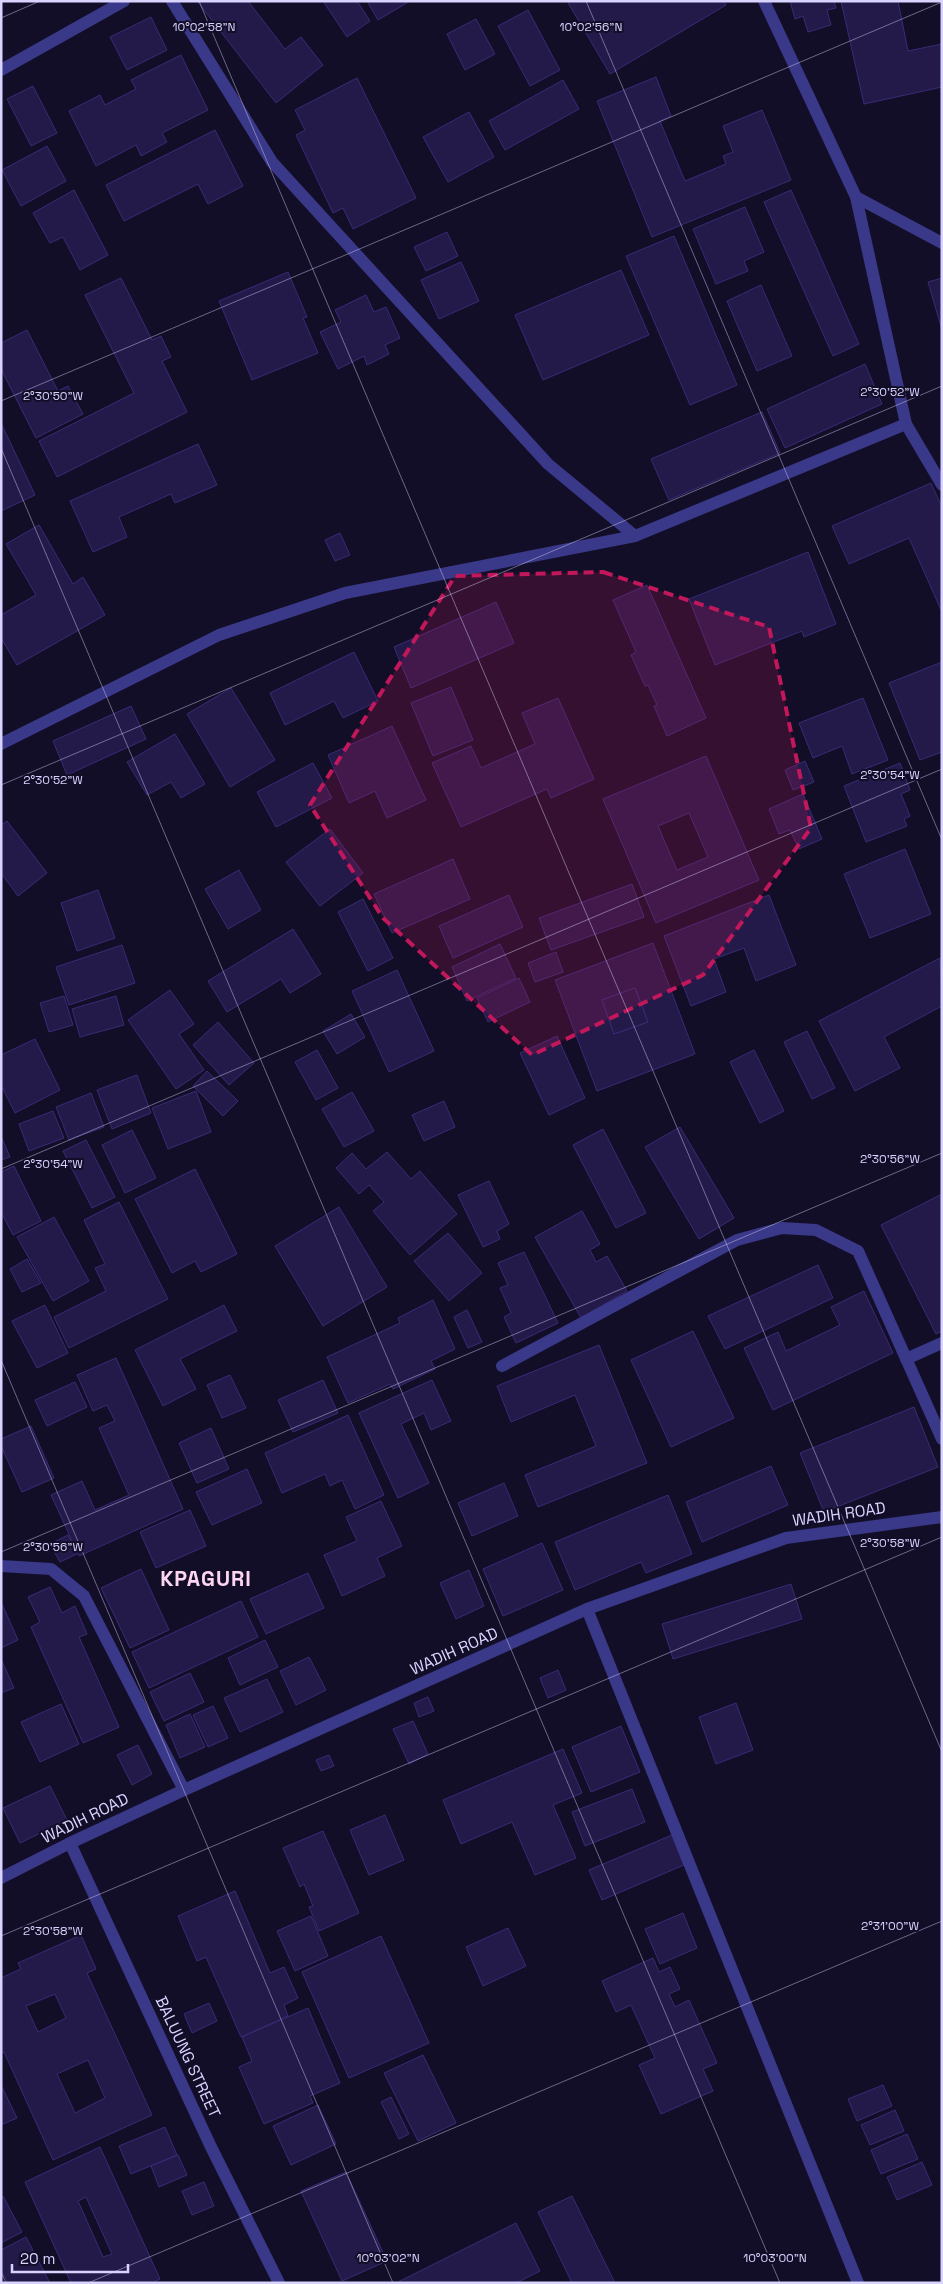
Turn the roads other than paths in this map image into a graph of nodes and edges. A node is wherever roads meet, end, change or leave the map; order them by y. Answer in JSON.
{"nodes":[{"id":1,"x":124,"y":1,"type":"edge"},
{"id":2,"x":172,"y":1,"type":"edge"},
{"id":3,"x":764,"y":1,"type":"edge"},
{"id":4,"x":1,"y":70,"type":"edge"},
{"id":5,"x":856,"y":197,"type":"junction"},
{"id":6,"x":942,"y":243,"type":"edge"},
{"id":7,"x":906,"y":424,"type":"junction"},
{"id":8,"x":942,"y":485,"type":"edge"},
{"id":9,"x":635,"y":536,"type":"junction"},
{"id":10,"x":1,"y":744,"type":"edge"},
{"id":11,"x":942,"y":1343,"type":"edge"},
{"id":12,"x":906,"y":1359,"type":"junction"},
{"id":13,"x":502,"y":1366,"type":"dead end"},
{"id":14,"x":942,"y":1439,"type":"edge"},
{"id":15,"x":942,"y":1517,"type":"edge"},
{"id":16,"x":1,"y":1566,"type":"edge"},
{"id":17,"x":587,"y":1608,"type":"junction"},
{"id":18,"x":184,"y":1790,"type":"junction"},
{"id":19,"x":70,"y":1843,"type":"junction"},
{"id":20,"x":1,"y":1878,"type":"edge"},
{"id":21,"x":279,"y":2283,"type":"edge"},
{"id":22,"x":858,"y":2283,"type":"edge"}],
"edges":[{"from":1,"to":4,"type":"street"},
{"from":2,"to":9,"type":"street"},
{"from":3,"to":5,"type":"street"},
{"from":5,"to":6,"type":"street"},
{"from":5,"to":7,"type":"street"},
{"from":7,"to":8,"type":"street"},
{"from":7,"to":9,"type":"street"},
{"from":9,"to":10,"type":"street"},
{"from":11,"to":12,"type":"street"},
{"from":12,"to":13,"type":"street"},
{"from":12,"to":14,"type":"street"},
{"from":15,"to":17,"type":"street","name":"WADIH ROAD"},
{"from":16,"to":18,"type":"street"},
{"from":17,"to":18,"type":"street","name":"WADIH ROAD"},
{"from":17,"to":22,"type":"street"},
{"from":18,"to":19,"type":"street","name":"WADIH ROAD"},
{"from":19,"to":20,"type":"street","name":"WADIH ROAD"},
{"from":19,"to":21,"type":"street","name":"BALUUNG STREET"}]}
